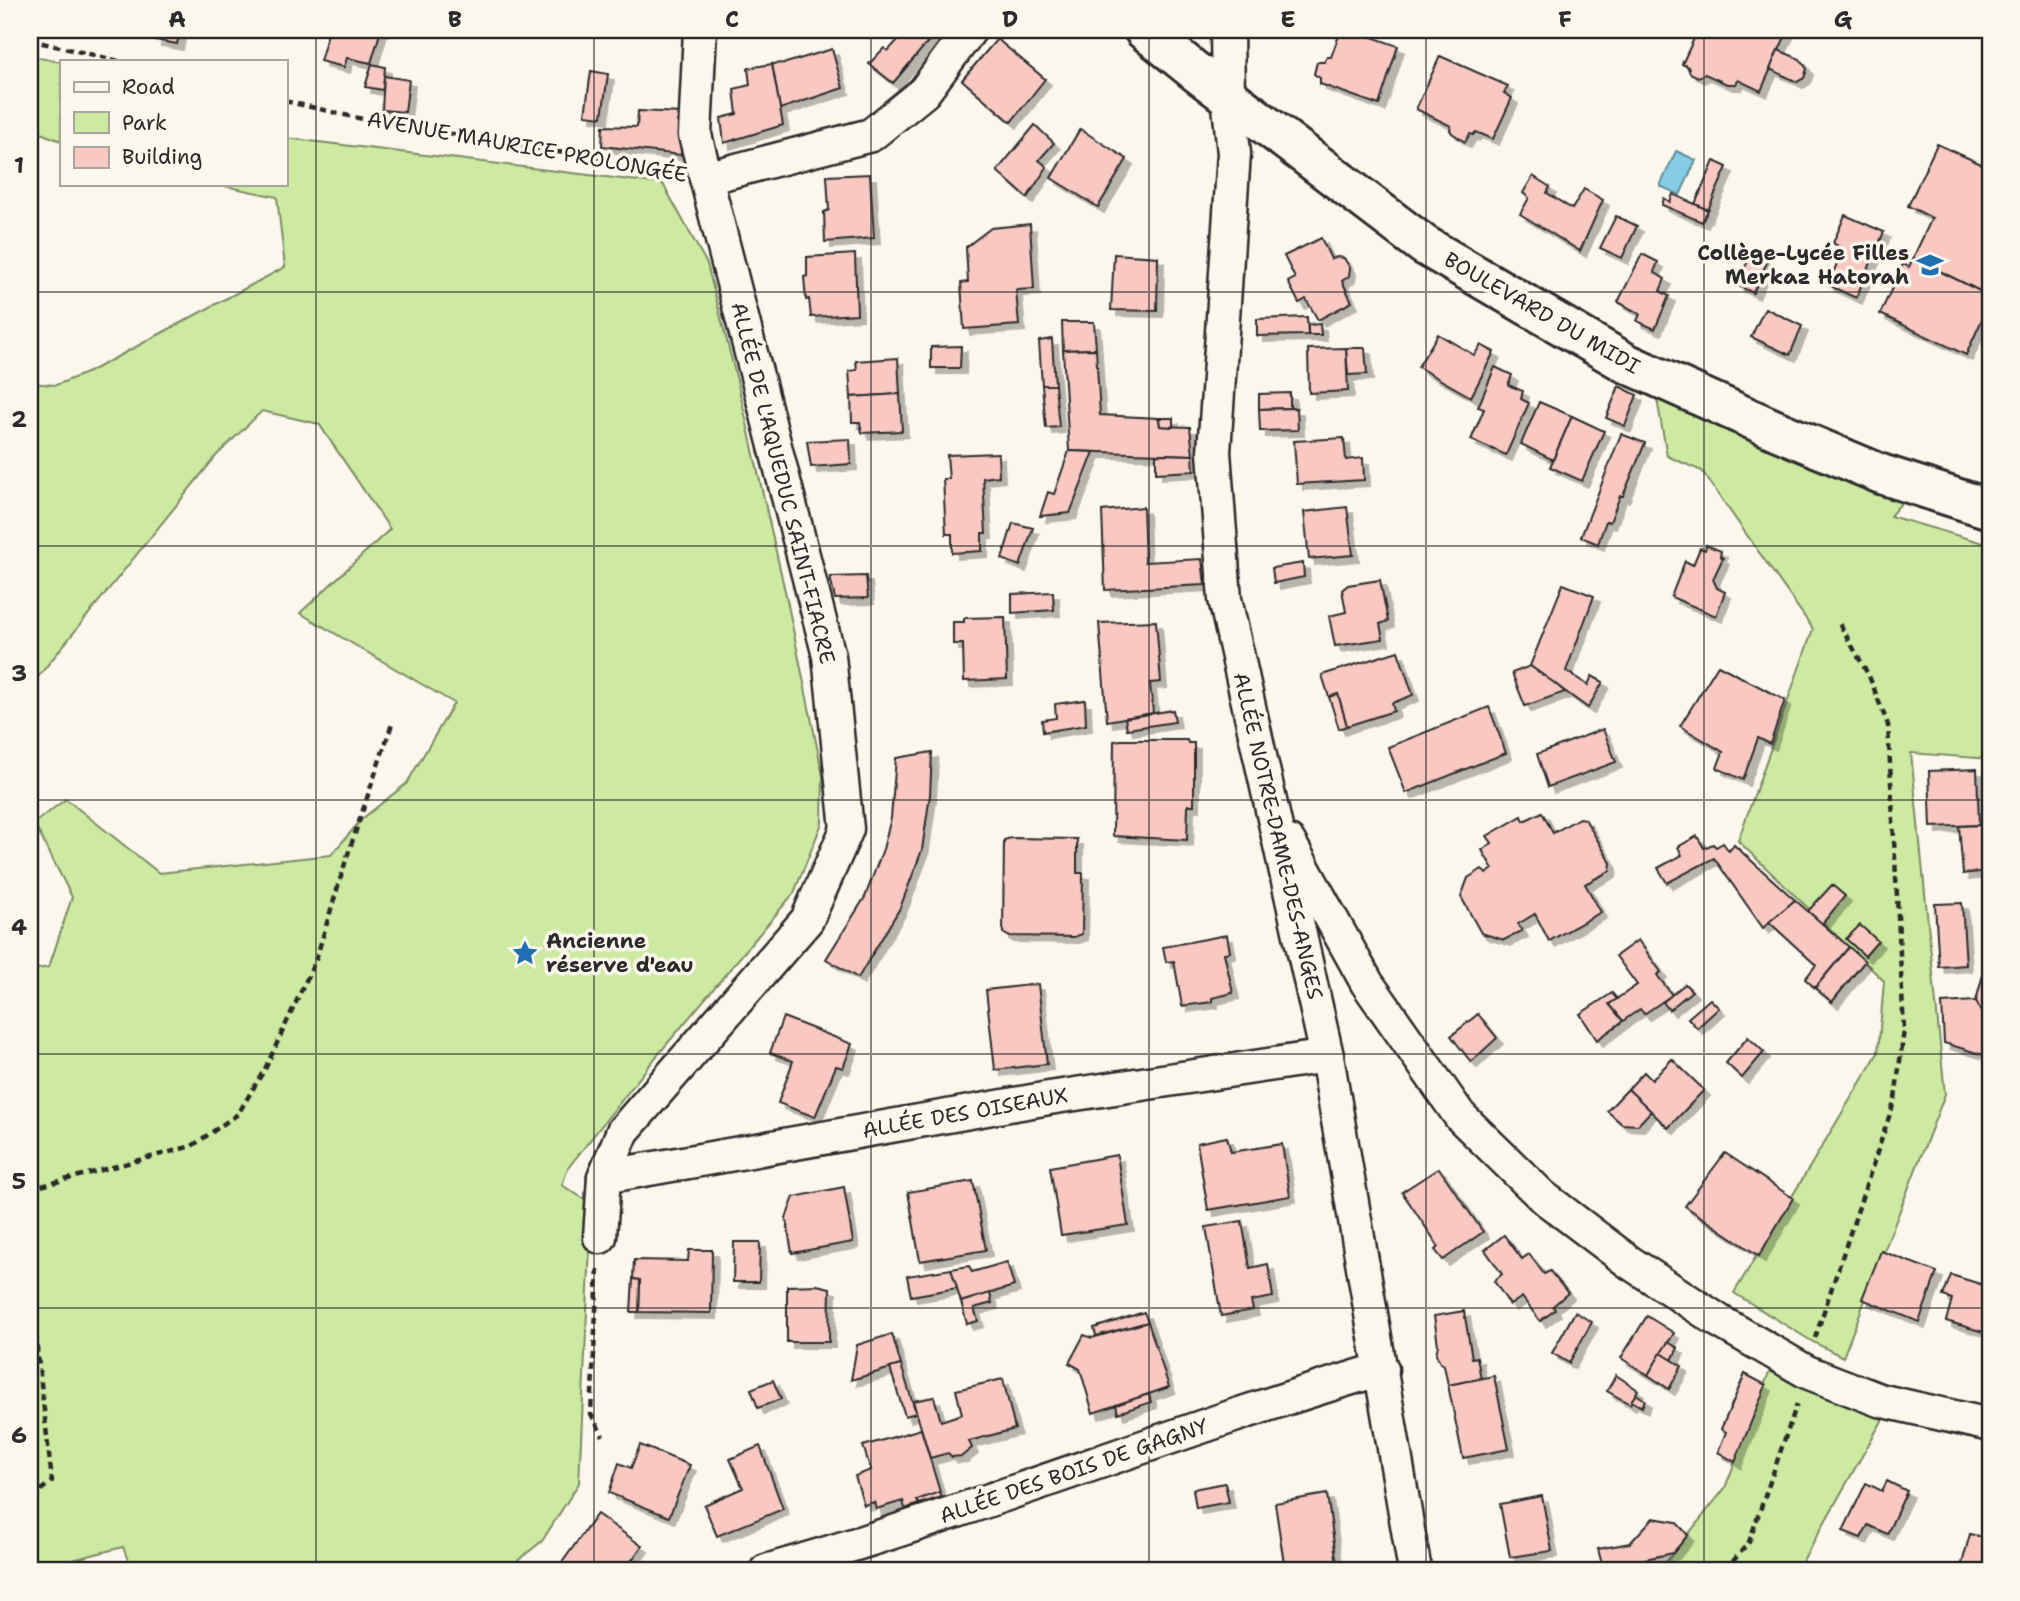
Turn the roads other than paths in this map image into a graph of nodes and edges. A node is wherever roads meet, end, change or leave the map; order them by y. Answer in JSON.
{"nodes":[{"id":1,"x":699,"y":30,"type":"edge"},
{"id":2,"x":970,"y":30,"type":"edge"},
{"id":3,"x":1144,"y":30,"type":"edge"},
{"id":4,"x":1227,"y":30,"type":"edge"},
{"id":5,"x":1228,"y":96,"type":"junction"},
{"id":6,"x":706,"y":178,"type":"junction"},
{"id":7,"x":1990,"y":509,"type":"edge"},
{"id":8,"x":1270,"y":807,"type":"junction"},
{"id":9,"x":1327,"y":1056,"type":"junction"},
{"id":10,"x":604,"y":1177,"type":"junction"},
{"id":11,"x":600,"y":1237,"type":"road end"},
{"id":12,"x":1382,"y":1369,"type":"junction"},
{"id":13,"x":1990,"y":1425,"type":"edge"},
{"id":14,"x":799,"y":1567,"type":"edge"},
{"id":15,"x":766,"y":1571,"type":"edge"},
{"id":16,"x":1415,"y":1571,"type":"edge"}],
"edges":[{"from":1,"to":6,"type":"street","name":"ALLÉE DE L'AQUEDUC SAINT-FIACRE"},
{"from":2,"to":6,"type":"street","name":"AVENUE MAURICE PROLONGÉE"},
{"from":3,"to":5,"type":"street","name":"BOULEVARD DU MIDI"},
{"from":4,"to":5,"type":"street","name":"ALLÉE NOTRE-DAME-DES-ANGES"},
{"from":5,"to":7,"type":"street","name":"BOULEVARD DU MIDI"},
{"from":5,"to":8,"type":"street","name":"ALLÉE NOTRE-DAME-DES-ANGES"},
{"from":6,"to":10,"type":"street","name":"ALLÉE DE L'AQUEDUC SAINT-FIACRE"},
{"from":8,"to":9,"type":"street","name":"ALLÉE NOTRE-DAME-DES-ANGES"},
{"from":8,"to":13,"type":"street"},
{"from":9,"to":10,"type":"street","name":"ALLÉE DES OISEAUX"},
{"from":9,"to":12,"type":"street","name":"ALLÉE NOTRE-DAME-DES-ANGES"},
{"from":10,"to":11,"type":"street","name":"ALLÉE DE L'AQUEDUC SAINT-FIACRE"},
{"from":12,"to":14,"type":"street","name":"ALLÉE DES BOIS DE GAGNY"},
{"from":12,"to":16,"type":"street","name":"ALLÉE NOTRE-DAME-DES-ANGES"},
{"from":14,"to":15,"type":"street","name":"ALLÉE DES BOIS DE GAGNY"}]}
